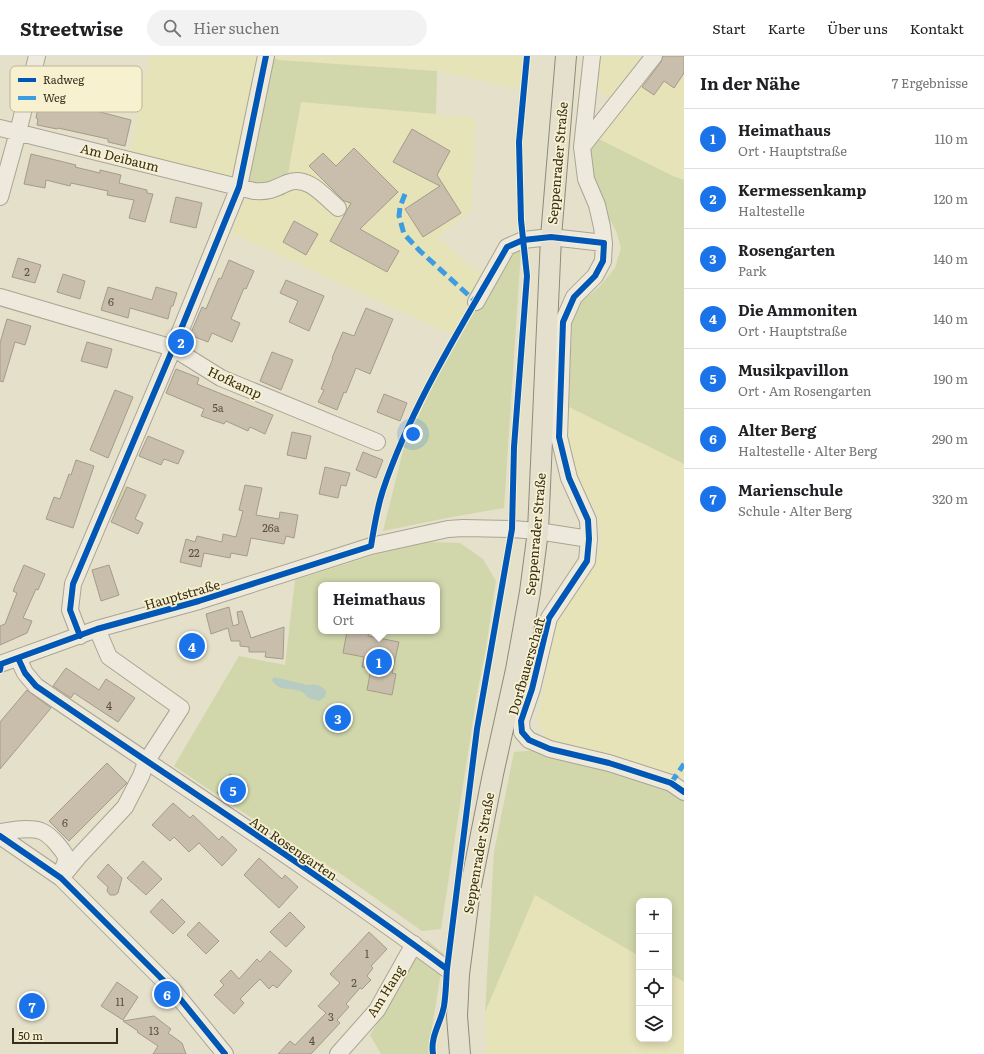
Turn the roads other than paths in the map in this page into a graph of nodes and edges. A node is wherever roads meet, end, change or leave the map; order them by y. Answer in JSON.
{"nodes":[{"id":1,"x":37,"y":56,"type":"edge"},
{"id":2,"x":266,"y":56,"type":"edge"},
{"id":3,"x":566,"y":56,"type":"edge"},
{"id":4,"x":592,"y":56,"type":"edge"},
{"id":5,"x":654,"y":56,"type":"edge"},
{"id":6,"x":34,"y":66,"type":"edge"},
{"id":7,"x":23,"y":112,"type":"edge"},
{"id":8,"x":0,"y":128,"type":"edge"},
{"id":9,"x":18,"y":132,"type":"junction"},
{"id":10,"x":582,"y":147,"type":"junction"},
{"id":11,"x":239,"y":187,"type":"junction"},
{"id":12,"x":0,"y":198,"type":"edge"},
{"id":13,"x":338,"y":208,"type":"dead end"},
{"id":14,"x":551,"y":237,"type":"junction"},
{"id":15,"x":604,"y":244,"type":"junction"},
{"id":16,"x":0,"y":297,"type":"edge"},
{"id":17,"x":476,"y":302,"type":"dead end"},
{"id":18,"x":173,"y":348,"type":"junction"},
{"id":19,"x":377,"y":442,"type":"dead end"},
{"id":20,"x":538,"y":531,"type":"junction"},
{"id":21,"x":589,"y":539,"type":"junction"},
{"id":22,"x":98,"y":629,"type":"junction"},
{"id":23,"x":80,"y":636,"type":"junction"},
{"id":24,"x":18,"y":658,"type":"junction"},
{"id":25,"x":0,"y":666,"type":"edge"},
{"id":26,"x":146,"y":762,"type":"junction"},
{"id":27,"x":684,"y":792,"type":"edge"},
{"id":28,"x":0,"y":832,"type":"edge"},
{"id":29,"x":0,"y":836,"type":"edge"},
{"id":30,"x":61,"y":877,"type":"junction"},
{"id":31,"x":414,"y":944,"type":"junction"},
{"id":32,"x":453,"y":972,"type":"junction"},
{"id":33,"x":217,"y":1050,"type":"edge"},
{"id":34,"x":338,"y":1054,"type":"edge"},
{"id":35,"x":460,"y":1054,"type":"edge"}],
"edges":[{"from":1,"to":6,"type":"street"},
{"from":2,"to":11,"type":"street"},
{"from":3,"to":14,"type":"main road","name":"Seppenrader Straße"},
{"from":4,"to":10,"type":"street","name":"Dorfbauerschaft"},
{"from":5,"to":10,"type":"street"},
{"from":7,"to":9,"type":"street"},
{"from":8,"to":9,"type":"street","name":"Am Deibaum"},
{"from":9,"to":11,"type":"street","name":"Am Deibaum"},
{"from":9,"to":12,"type":"street"},
{"from":10,"to":15,"type":"street","name":"Dorfbauerschaft"},
{"from":11,"to":13,"type":"street","name":"Am Deibaum"},
{"from":11,"to":18,"type":"street"},
{"from":14,"to":15,"type":"street"},
{"from":14,"to":17,"type":"street"},
{"from":14,"to":20,"type":"main road","name":"Seppenrader Straße"},
{"from":15,"to":21,"type":"street","name":"Dorfbauerschaft"},
{"from":16,"to":18,"type":"street","name":"Hofkamp"},
{"from":18,"to":19,"type":"street","name":"Hofkamp"},
{"from":18,"to":23,"type":"street"},
{"from":20,"to":21,"type":"street","name":"Hauptstraße"},
{"from":20,"to":22,"type":"street","name":"Hauptstraße"},
{"from":20,"to":32,"type":"main road","name":"Seppenrader Straße"},
{"from":21,"to":27,"type":"street","name":"Dorfbauerschaft"},
{"from":22,"to":23,"type":"street","name":"Hauptstraße"},
{"from":22,"to":26,"type":"street"},
{"from":23,"to":24,"type":"street","name":"Hauptstraße"},
{"from":24,"to":25,"type":"street","name":"Hauptstraße"},
{"from":24,"to":26,"type":"street","name":"Am Rosengarten"},
{"from":26,"to":30,"type":"street"},
{"from":26,"to":31,"type":"street","name":"Am Rosengarten"},
{"from":28,"to":30,"type":"street"},
{"from":29,"to":30,"type":"street"},
{"from":30,"to":33,"type":"street"},
{"from":31,"to":32,"type":"street","name":"Am Rosengarten"},
{"from":31,"to":34,"type":"street","name":"Am Hang"},
{"from":32,"to":35,"type":"main road","name":"Seppenrader Straße"}]}
